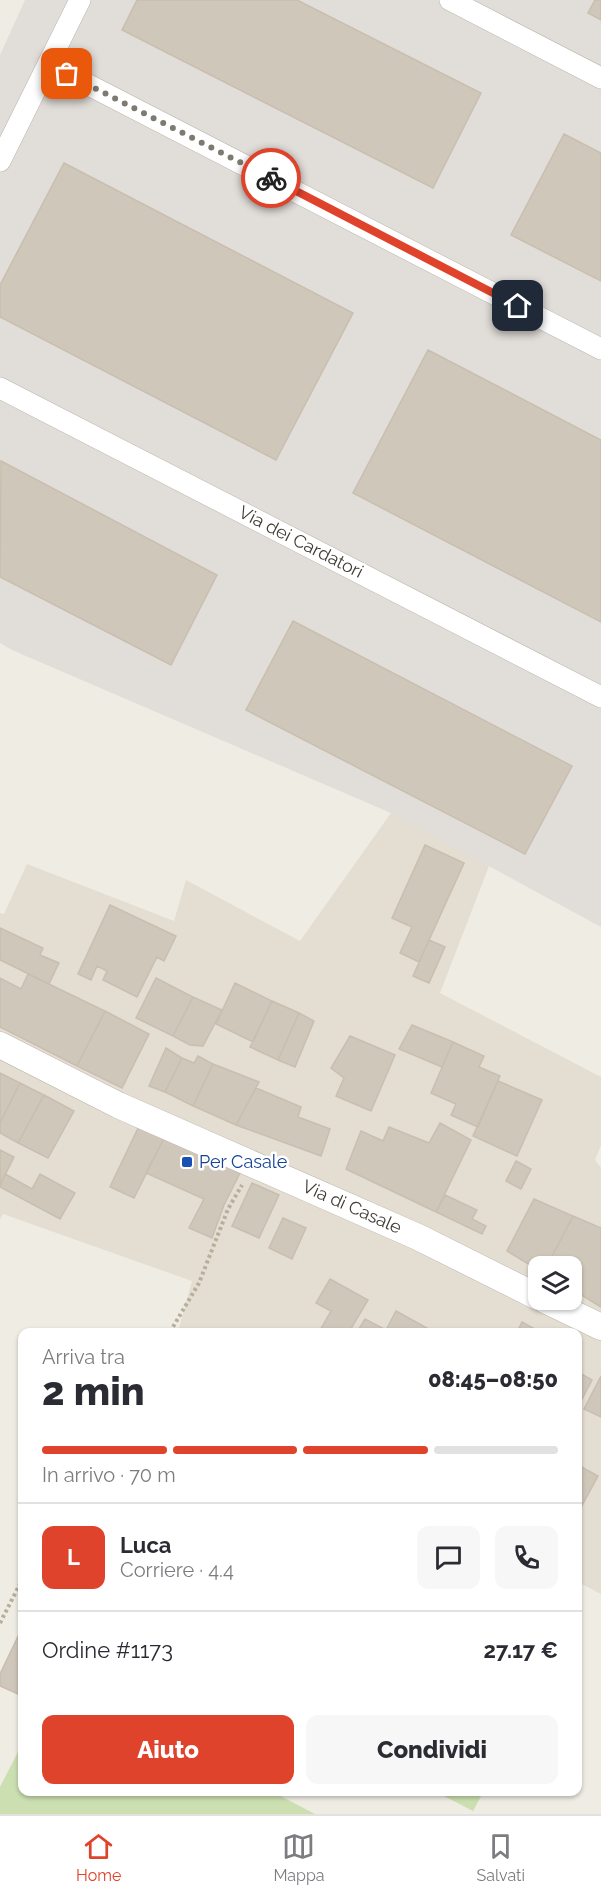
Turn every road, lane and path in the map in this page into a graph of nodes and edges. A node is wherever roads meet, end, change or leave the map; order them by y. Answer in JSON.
{"nodes":[{"id":1,"x":80,"y":0,"type":"edge"},
{"id":2,"x":450,"y":0,"type":"edge"},
{"id":3,"x":48,"y":64,"type":"junction"},
{"id":4,"x":601,"y":78,"type":"edge"},
{"id":5,"x":0,"y":160,"type":"edge"},
{"id":6,"x":601,"y":349,"type":"edge"},
{"id":7,"x":0,"y":388,"type":"edge"},
{"id":8,"x":601,"y":697,"type":"edge"},
{"id":9,"x":0,"y":1045,"type":"edge"},
{"id":10,"x":228,"y":1209,"type":"dead end"},
{"id":11,"x":528,"y":1292,"type":"edge"},
{"id":12,"x":566,"y":1310,"type":"edge"},
{"id":13,"x":601,"y":1327,"type":"edge"},
{"id":14,"x":172,"y":1328,"type":"edge"},
{"id":15,"x":18,"y":1588,"type":"edge"},
{"id":16,"x":0,"y":1623,"type":"edge"}],
"edges":[{"from":1,"to":3,"type":"street"},
{"from":2,"to":4,"type":"street"},
{"from":3,"to":5,"type":"street"},
{"from":3,"to":6,"type":"street"},
{"from":7,"to":8,"type":"street","name":"Via dei Cardatori"},
{"from":9,"to":11,"type":"street","name":"Via di Casale"},
{"from":10,"to":14,"type":"path"},
{"from":12,"to":13,"type":"street"},
{"from":15,"to":16,"type":"path"}]}
